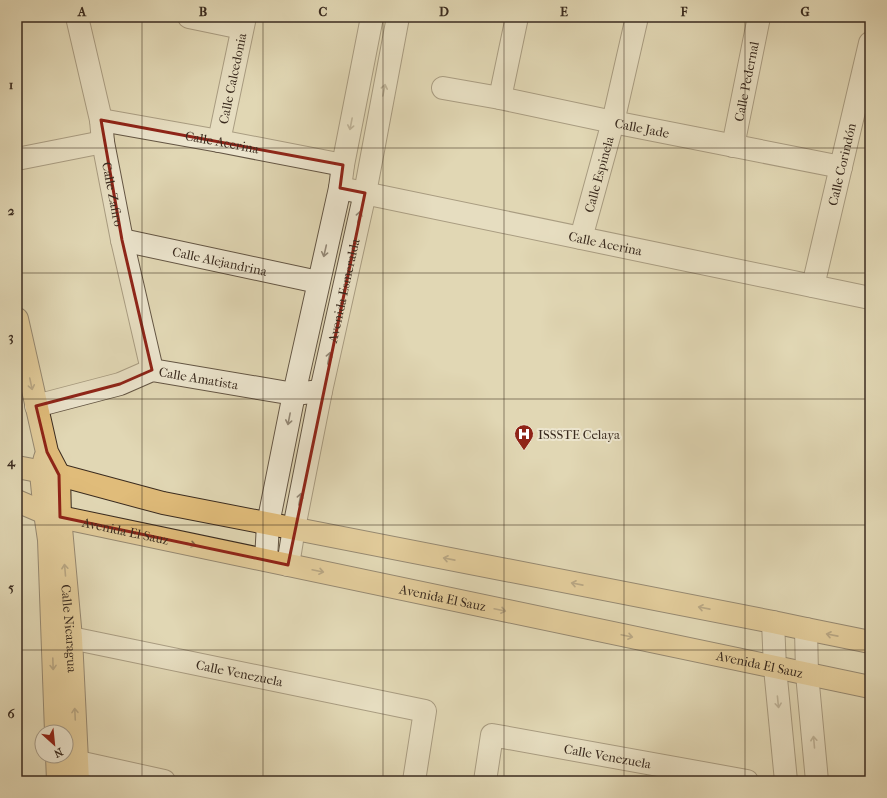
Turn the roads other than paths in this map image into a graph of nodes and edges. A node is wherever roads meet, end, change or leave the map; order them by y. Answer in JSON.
{"nodes":[{"id":1,"x":77,"y":17,"type":"edge"},
{"id":2,"x":189,"y":17,"type":"edge"},
{"id":3,"x":372,"y":17,"type":"edge"},
{"id":4,"x":398,"y":17,"type":"edge"},
{"id":5,"x":517,"y":17,"type":"edge"},
{"id":6,"x":637,"y":17,"type":"edge"},
{"id":7,"x":759,"y":17,"type":"edge"},
{"id":8,"x":243,"y":22,"type":"edge"},
{"id":9,"x":870,"y":43,"type":"edge"},
{"id":10,"x":444,"y":88,"type":"dead end"},
{"id":11,"x":500,"y":98,"type":"junction"},
{"id":12,"x":101,"y":120,"type":"junction"},
{"id":13,"x":613,"y":122,"type":"junction"},
{"id":14,"x":220,"y":141,"type":"junction"},
{"id":15,"x":103,"y":142,"type":"junction"},
{"id":16,"x":733,"y":146,"type":"junction"},
{"id":17,"x":17,"y":159,"type":"edge"},
{"id":18,"x":343,"y":165,"type":"junction"},
{"id":19,"x":841,"y":167,"type":"junction"},
{"id":20,"x":340,"y":188,"type":"junction"},
{"id":21,"x":365,"y":193,"type":"junction"},
{"id":22,"x":580,"y":238,"type":"junction"},
{"id":23,"x":122,"y":240,"type":"junction"},
{"id":24,"x":318,"y":282,"type":"junction"},
{"id":25,"x":813,"y":286,"type":"junction"},
{"id":26,"x":870,"y":298,"type":"edge"},
{"id":27,"x":17,"y":319,"type":"edge"},
{"id":28,"x":152,"y":370,"type":"junction"},
{"id":29,"x":321,"y":391,"type":"junction"},
{"id":30,"x":294,"y":394,"type":"junction"},
{"id":31,"x":36,"y":406,"type":"junction"},
{"id":32,"x":17,"y":467,"type":"edge"},
{"id":33,"x":50,"y":474,"type":"junction"},
{"id":34,"x":17,"y":502,"type":"edge"},
{"id":35,"x":52,"y":515,"type":"junction"},
{"id":36,"x":268,"y":524,"type":"junction"},
{"id":37,"x":294,"y":528,"type":"junction"},
{"id":38,"x":266,"y":560,"type":"junction"},
{"id":39,"x":288,"y":565,"type":"junction"},
{"id":40,"x":773,"y":622,"type":"junction"},
{"id":41,"x":806,"y":629,"type":"junction"},
{"id":42,"x":62,"y":638,"type":"junction"},
{"id":43,"x":870,"y":642,"type":"edge"},
{"id":44,"x":775,"y":668,"type":"junction"},
{"id":45,"x":807,"y":674,"type":"junction"},
{"id":46,"x":870,"y":687,"type":"edge"},
{"id":47,"x":57,"y":724,"type":"edge"},
{"id":48,"x":57,"y":764,"type":"edge"},
{"id":49,"x":67,"y":764,"type":"edge"},
{"id":50,"x":78,"y":772,"type":"edge"},
{"id":51,"x":58,"y":781,"type":"edge"},
{"id":52,"x":164,"y":781,"type":"edge"},
{"id":53,"x":414,"y":781,"type":"edge"},
{"id":54,"x":485,"y":781,"type":"edge"},
{"id":55,"x":747,"y":781,"type":"edge"},
{"id":56,"x":786,"y":781,"type":"edge"},
{"id":57,"x":817,"y":781,"type":"edge"}],
"edges":[{"from":1,"to":12,"type":"street","name":"Calle Zafiro"},
{"from":2,"to":8,"type":"street"},
{"from":3,"to":18,"type":"street","name":"Avenida Esmeralda","one_way":true},
{"from":21,"to":4,"type":"street","name":"Avenida Esmeralda","one_way":true},
{"from":5,"to":11,"type":"street"},
{"from":6,"to":13,"type":"street","name":"Calle Espinela"},
{"from":7,"to":16,"type":"street","name":"Calle Pedernal"},
{"from":8,"to":14,"type":"street","name":"Calle Calcedonia"},
{"from":9,"to":19,"type":"street","name":"Calle Corindón"},
{"from":10,"to":11,"type":"street","name":"Calle Jade"},
{"from":11,"to":13,"type":"street","name":"Calle Jade"},
{"from":12,"to":14,"type":"street","name":"Calle Acerina"},
{"from":12,"to":15,"type":"street","name":"Calle Zafiro"},
{"from":13,"to":16,"type":"street","name":"Calle Jade"},
{"from":13,"to":22,"type":"street","name":"Calle Espinela"},
{"from":14,"to":18,"type":"street","name":"Calle Acerina"},
{"from":15,"to":17,"type":"street"},
{"from":15,"to":23,"type":"street","name":"Calle Zafiro"},
{"from":16,"to":19,"type":"street","name":"Calle Jade"},
{"from":18,"to":20,"type":"street","name":"Avenida Esmeralda"},
{"from":19,"to":25,"type":"street","name":"Calle Corindón"},
{"from":20,"to":21,"type":"street","name":"Calle Acerina"},
{"from":20,"to":24,"type":"street","name":"Avenida Esmeralda","one_way":true},
{"from":21,"to":22,"type":"street","name":"Calle Acerina"},
{"from":29,"to":21,"type":"street","name":"Avenida Esmeralda","one_way":true},
{"from":22,"to":25,"type":"street","name":"Calle Acerina"},
{"from":23,"to":24,"type":"street","name":"Calle Alejandrina"},
{"from":23,"to":28,"type":"street","name":"Calle Zafiro"},
{"from":24,"to":30,"type":"street","name":"Avenida Esmeralda"},
{"from":25,"to":26,"type":"street","name":"Calle Acerina"},
{"from":27,"to":31,"type":"main road","one_way":true},
{"from":28,"to":30,"type":"street","name":"Calle Amatista"},
{"from":28,"to":31,"type":"street","name":"Calle Amatista"},
{"from":29,"to":30,"type":"street","name":"Calle Amatista"},
{"from":37,"to":29,"type":"street","name":"Avenida Esmeralda","one_way":true},
{"from":30,"to":36,"type":"street","name":"Avenida Esmeralda","one_way":true},
{"from":31,"to":33,"type":"main road"},
{"from":32,"to":33,"type":"main road"},
{"from":33,"to":35,"type":"main road","name":"Calle Nicaragua"},
{"from":33,"to":36,"type":"main road"},
{"from":34,"to":35,"type":"main road","name":"Avenida El Sauz"},
{"from":35,"to":38,"type":"main road","name":"Avenida El Sauz","one_way":true},
{"from":35,"to":42,"type":"main road","name":"Calle Nicaragua"},
{"from":36,"to":37,"type":"main road"},
{"from":36,"to":38,"type":"street","name":"Avenida Esmeralda"},
{"from":37,"to":39,"type":"street","name":"Avenida Esmeralda"},
{"from":40,"to":37,"type":"main road","one_way":true},
{"from":38,"to":39,"type":"main road","name":"Avenida El Sauz"},
{"from":39,"to":44,"type":"main road","name":"Avenida El Sauz","one_way":true},
{"from":40,"to":41,"type":"main road"},
{"from":40,"to":44,"type":"street"},
{"from":43,"to":41,"type":"main road","one_way":true},
{"from":41,"to":45,"type":"street"},
{"from":42,"to":47,"type":"main road","name":"Calle Nicaragua","one_way":true},
{"from":50,"to":42,"type":"main road","name":"Calle Nicaragua","one_way":true},
{"from":42,"to":53,"type":"street","name":"Calle Venezuela"},
{"from":44,"to":45,"type":"main road","name":"Avenida El Sauz"},
{"from":44,"to":56,"type":"street","one_way":true},
{"from":45,"to":46,"type":"main road","name":"Avenida El Sauz"},
{"from":57,"to":45,"type":"street","one_way":true},
{"from":48,"to":51,"type":"main road"},
{"from":49,"to":50,"type":"street"},
{"from":50,"to":52,"type":"street"},
{"from":54,"to":55,"type":"street","name":"Calle Venezuela"}]}
